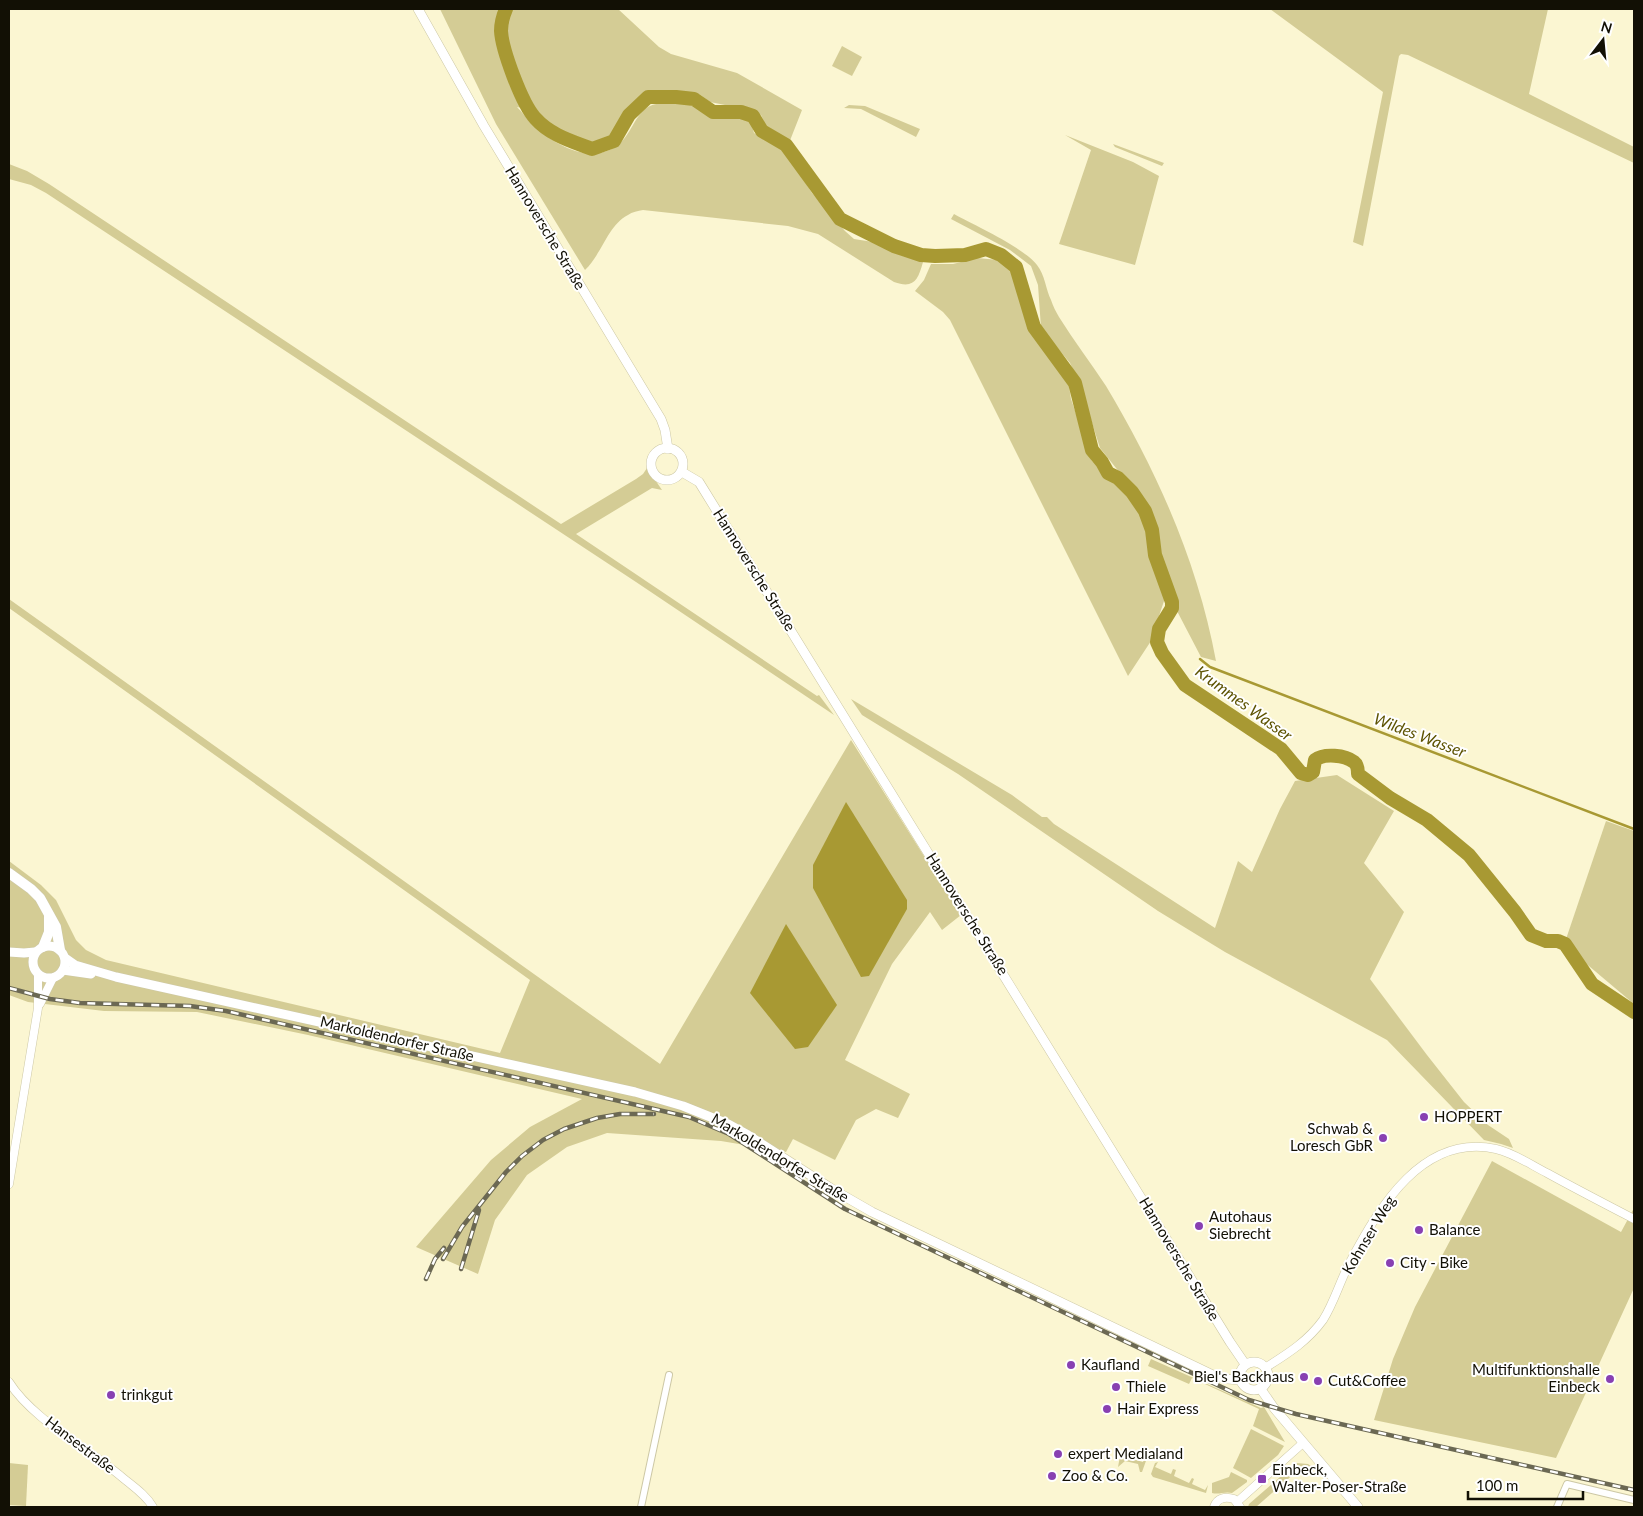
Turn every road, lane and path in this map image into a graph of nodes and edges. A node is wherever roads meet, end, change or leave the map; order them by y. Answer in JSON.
{"nodes":[{"id":1,"x":412,"y":9,"type":"edge"},
{"id":2,"x":418,"y":9,"type":"edge"},
{"id":3,"x":424,"y":21,"type":"junction"},
{"id":4,"x":668,"y":448,"type":"junction"},
{"id":5,"x":682,"y":472,"type":"junction"},
{"id":6,"x":9,"y":873,"type":"edge"},
{"id":7,"x":48,"y":914,"type":"junction"},
{"id":8,"x":39,"y":950,"type":"junction"},
{"id":9,"x":9,"y":953,"type":"edge"},
{"id":10,"x":62,"y":954,"type":"junction"},
{"id":11,"x":32,"y":964,"type":"junction"},
{"id":12,"x":63,"y":970,"type":"junction"},
{"id":13,"x":38,"y":975,"type":"junction"},
{"id":14,"x":116,"y":976,"type":"junction"},
{"id":15,"x":54,"y":978,"type":"junction"},
{"id":16,"x":38,"y":1008,"type":"junction"},
{"id":17,"x":9,"y":1184,"type":"edge"},
{"id":18,"x":1634,"y":1219,"type":"edge"},
{"id":19,"x":1245,"y":1364,"type":"junction"},
{"id":20,"x":1265,"y":1368,"type":"junction"},
{"id":21,"x":669,"y":1375,"type":"dead end"},
{"id":22,"x":1240,"y":1380,"type":"junction"},
{"id":23,"x":9,"y":1382,"type":"edge"},
{"id":24,"x":1260,"y":1388,"type":"junction"},
{"id":25,"x":1303,"y":1443,"type":"junction"},
{"id":26,"x":1634,"y":1500,"type":"edge"},
{"id":27,"x":1239,"y":1505,"type":"edge"},
{"id":28,"x":153,"y":1507,"type":"edge"},
{"id":29,"x":641,"y":1507,"type":"edge"},
{"id":30,"x":1214,"y":1507,"type":"edge"},
{"id":31,"x":1358,"y":1507,"type":"edge"},
{"id":32,"x":1557,"y":1507,"type":"edge"}],
"edges":[{"from":1,"to":3,"type":"street"},
{"from":2,"to":3,"type":"main road","name":"Hannoversche Straße"},
{"from":3,"to":4,"type":"main road","name":"Hannoversche Straße"},
{"from":4,"to":5,"type":"main road","name":"Hannoversche Straße"},
{"from":4,"to":5,"type":"main road"},
{"from":5,"to":19,"type":"main road","name":"Hannoversche Straße"},
{"from":6,"to":7,"type":"main road"},
{"from":7,"to":8,"type":"main road"},
{"from":7,"to":10,"type":"main road"},
{"from":8,"to":9,"type":"main road"},
{"from":8,"to":10,"type":"main road"},
{"from":8,"to":11,"type":"main road"},
{"from":9,"to":11,"type":"main road"},
{"from":10,"to":12,"type":"main road"},
{"from":10,"to":14,"type":"main road","name":"Markoldendorfer Straße"},
{"from":11,"to":13,"type":"main road"},
{"from":12,"to":14,"type":"main road","name":"Markoldendorfer Straße"},
{"from":12,"to":15,"type":"main road"},
{"from":13,"to":15,"type":"main road"},
{"from":13,"to":16,"type":"street"},
{"from":14,"to":22,"type":"main road","name":"Markoldendorfer Straße"},
{"from":15,"to":16,"type":"street"},
{"from":16,"to":17,"type":"street"},
{"from":18,"to":20,"type":"street","name":"Kohnser Weg"},
{"from":19,"to":20,"type":"main road"},
{"from":19,"to":22,"type":"main road"},
{"from":20,"to":24,"type":"main road"},
{"from":21,"to":29,"type":"street"},
{"from":22,"to":24,"type":"main road"},
{"from":23,"to":28,"type":"street","name":"Hansestraße"},
{"from":24,"to":25,"type":"main road"},
{"from":25,"to":27,"type":"street"},
{"from":25,"to":31,"type":"main road"},
{"from":26,"to":32,"type":"street"},
{"from":27,"to":30,"type":"street"}]}
